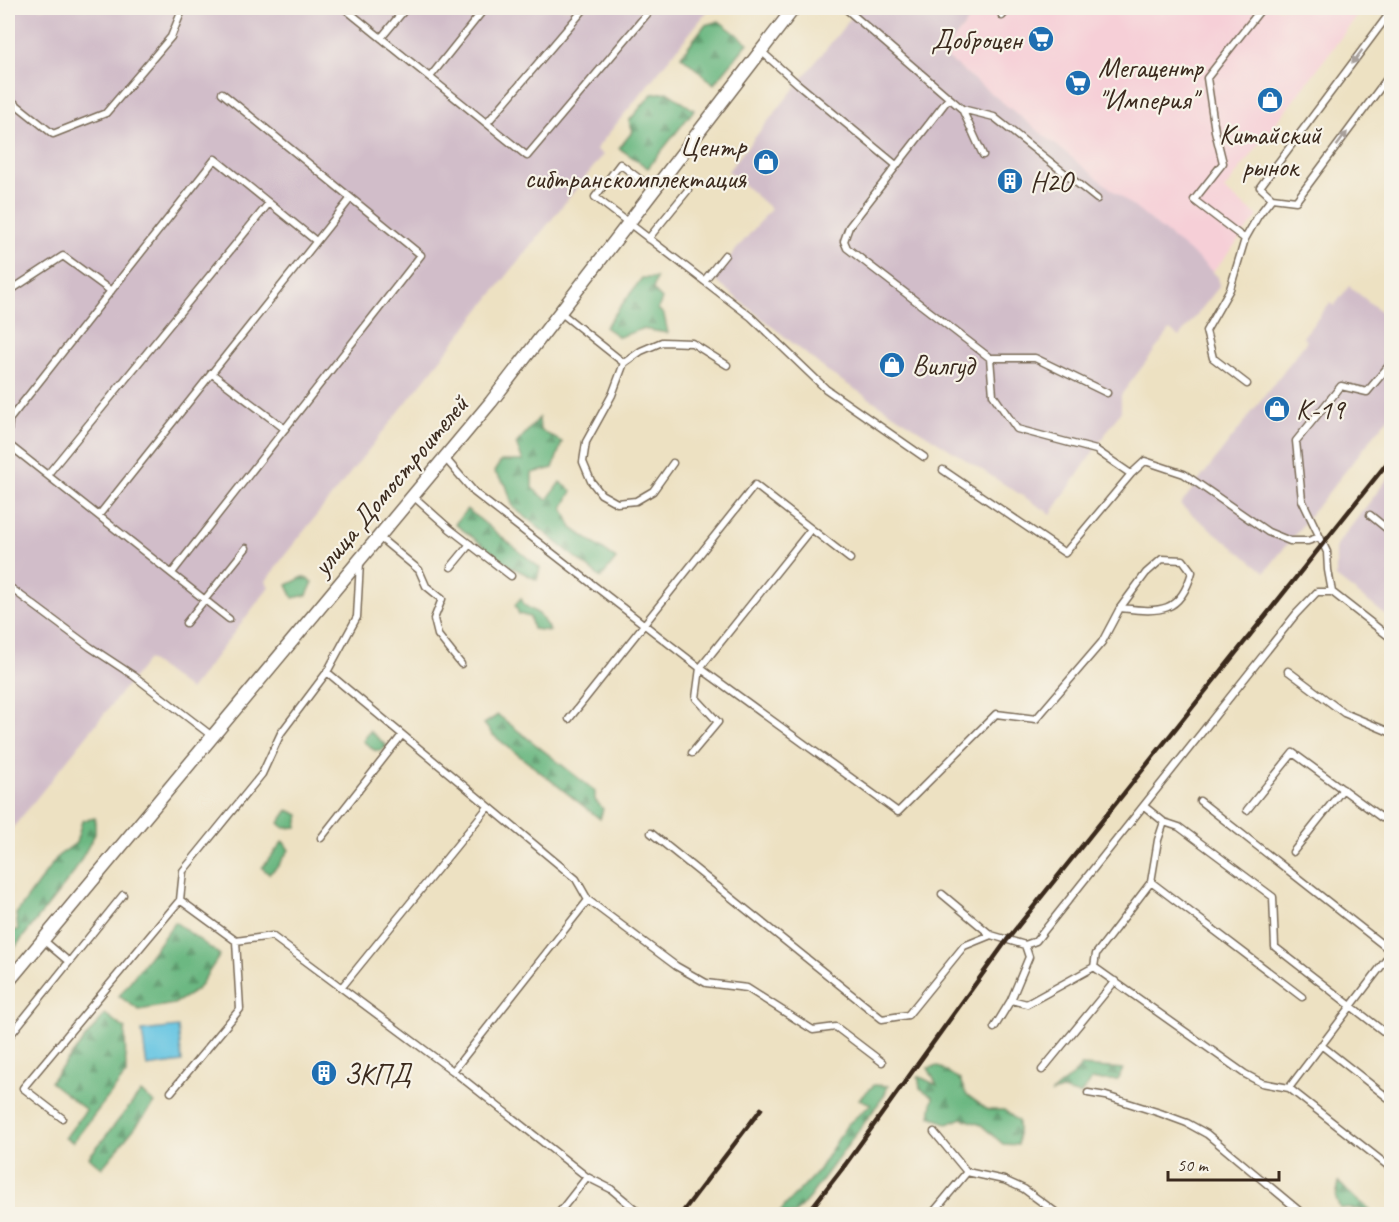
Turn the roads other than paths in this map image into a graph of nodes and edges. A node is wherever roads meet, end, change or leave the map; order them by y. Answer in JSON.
{"nodes":[{"id":1,"x":183,"y":8,"type":"edge"},
{"id":2,"x":344,"y":8,"type":"edge"},
{"id":3,"x":406,"y":8,"type":"edge"},
{"id":4,"x":485,"y":8,"type":"edge"},
{"id":5,"x":585,"y":8,"type":"edge"},
{"id":6,"x":652,"y":8,"type":"edge"},
{"id":7,"x":794,"y":8,"type":"edge"},
{"id":8,"x":845,"y":8,"type":"edge"},
{"id":9,"x":920,"y":8,"type":"edge"},
{"id":10,"x":925,"y":8,"type":"edge"},
{"id":11,"x":1009,"y":8,"type":"edge"},
{"id":12,"x":1262,"y":8,"type":"edge"},
{"id":13,"x":1392,"y":10,"type":"edge"},
{"id":14,"x":1002,"y":16,"type":"dead end"},
{"id":15,"x":381,"y":38,"type":"junction"},
{"id":16,"x":761,"y":51,"type":"junction"},
{"id":17,"x":1392,"y":72,"type":"edge"},
{"id":18,"x":430,"y":76,"type":"junction"},
{"id":19,"x":222,"y":93,"type":"dead end"},
{"id":20,"x":8,"y":98,"type":"edge"},
{"id":21,"x":949,"y":98,"type":"junction"},
{"id":22,"x":962,"y":109,"type":"junction"},
{"id":23,"x":487,"y":123,"type":"junction"},
{"id":24,"x":983,"y":155,"type":"dead end"},
{"id":25,"x":896,"y":165,"type":"junction"},
{"id":26,"x":654,"y":190,"type":"junction"},
{"id":27,"x":688,"y":190,"type":"dead end"},
{"id":28,"x":351,"y":198,"type":"junction"},
{"id":29,"x":1272,"y":198,"type":"junction"},
{"id":30,"x":1097,"y":199,"type":"dead end"},
{"id":31,"x":269,"y":203,"type":"junction"},
{"id":32,"x":628,"y":223,"type":"junction"},
{"id":33,"x":648,"y":238,"type":"junction"},
{"id":34,"x":1245,"y":239,"type":"junction"},
{"id":35,"x":316,"y":241,"type":"junction"},
{"id":36,"x":724,"y":255,"type":"dead end"},
{"id":37,"x":704,"y":281,"type":"junction"},
{"id":38,"x":111,"y":291,"type":"junction"},
{"id":39,"x":8,"y":292,"type":"edge"},
{"id":40,"x":560,"y":312,"type":"junction"},
{"id":41,"x":990,"y":358,"type":"junction"},
{"id":42,"x":1392,"y":362,"type":"edge"},
{"id":43,"x":624,"y":363,"type":"junction"},
{"id":44,"x":727,"y":365,"type":"dead end"},
{"id":45,"x":212,"y":373,"type":"junction"},
{"id":46,"x":1247,"y":384,"type":"dead end"},
{"id":47,"x":1107,"y":393,"type":"dead end"},
{"id":48,"x":8,"y":420,"type":"edge"},
{"id":49,"x":285,"y":429,"type":"junction"},
{"id":50,"x":8,"y":434,"type":"edge"},
{"id":51,"x":8,"y":444,"type":"edge"},
{"id":52,"x":444,"y":458,"type":"junction"},
{"id":53,"x":924,"y":458,"type":"dead end"},
{"id":54,"x":673,"y":463,"type":"dead end"},
{"id":55,"x":943,"y":470,"type":"dead end"},
{"id":56,"x":48,"y":474,"type":"junction"},
{"id":57,"x":1131,"y":474,"type":"junction"},
{"id":58,"x":413,"y":496,"type":"junction"},
{"id":59,"x":99,"y":515,"type":"junction"},
{"id":60,"x":1370,"y":516,"type":"dead end"},
{"id":61,"x":811,"y":529,"type":"junction"},
{"id":62,"x":1392,"y":533,"type":"edge"},
{"id":63,"x":379,"y":536,"type":"junction"},
{"id":64,"x":1320,"y":537,"type":"junction"},
{"id":65,"x":470,"y":544,"type":"junction"},
{"id":66,"x":246,"y":548,"type":"dead end"},
{"id":67,"x":360,"y":558,"type":"junction"},
{"id":68,"x":850,"y":559,"type":"dead end"},
{"id":69,"x":452,"y":567,"type":"dead end"},
{"id":70,"x":172,"y":573,"type":"junction"},
{"id":71,"x":512,"y":576,"type":"dead end"},
{"id":72,"x":8,"y":586,"type":"edge"},
{"id":73,"x":1332,"y":592,"type":"junction"},
{"id":74,"x":205,"y":599,"type":"junction"},
{"id":75,"x":1120,"y":608,"type":"junction"},
{"id":76,"x":229,"y":619,"type":"dead end"},
{"id":77,"x":186,"y":623,"type":"dead end"},
{"id":78,"x":644,"y":624,"type":"junction"},
{"id":79,"x":1392,"y":639,"type":"edge"},
{"id":80,"x":461,"y":664,"type":"dead end"},
{"id":81,"x":700,"y":668,"type":"junction"},
{"id":82,"x":1288,"y":671,"type":"dead end"},
{"id":83,"x":327,"y":672,"type":"junction"},
{"id":84,"x":569,"y":719,"type":"dead end"},
{"id":85,"x":1392,"y":733,"type":"edge"},
{"id":86,"x":402,"y":735,"type":"junction"},
{"id":87,"x":212,"y":736,"type":"junction"},
{"id":88,"x":692,"y":753,"type":"dead end"},
{"id":89,"x":1343,"y":789,"type":"junction"},
{"id":90,"x":1200,"y":801,"type":"dead end"},
{"id":91,"x":1144,"y":806,"type":"junction"},
{"id":92,"x":488,"y":807,"type":"junction"},
{"id":93,"x":1247,"y":810,"type":"dead end"},
{"id":94,"x":1392,"y":817,"type":"edge"},
{"id":95,"x":1164,"y":822,"type":"junction"},
{"id":96,"x":651,"y":833,"type":"dead end"},
{"id":97,"x":321,"y":838,"type":"dead end"},
{"id":98,"x":1293,"y":852,"type":"dead end"},
{"id":99,"x":1151,"y":882,"type":"junction"},
{"id":100,"x":942,"y":894,"type":"dead end"},
{"id":101,"x":123,"y":895,"type":"dead end"},
{"id":102,"x":180,"y":900,"type":"junction"},
{"id":103,"x":588,"y":900,"type":"junction"},
{"id":104,"x":991,"y":934,"type":"junction"},
{"id":105,"x":42,"y":939,"type":"junction"},
{"id":106,"x":236,"y":941,"type":"junction"},
{"id":107,"x":1025,"y":945,"type":"junction"},
{"id":108,"x":1392,"y":952,"type":"edge"},
{"id":109,"x":68,"y":961,"type":"junction"},
{"id":110,"x":1094,"y":967,"type":"junction"},
{"id":111,"x":1114,"y":981,"type":"junction"},
{"id":112,"x":8,"y":982,"type":"edge"},
{"id":113,"x":342,"y":987,"type":"junction"},
{"id":114,"x":1302,"y":997,"type":"dead end"},
{"id":115,"x":1011,"y":1000,"type":"junction"},
{"id":116,"x":1350,"y":1006,"type":"junction"},
{"id":117,"x":994,"y":1028,"type":"dead end"},
{"id":118,"x":8,"y":1038,"type":"edge"},
{"id":119,"x":1392,"y":1038,"type":"edge"},
{"id":120,"x":1321,"y":1045,"type":"junction"},
{"id":121,"x":882,"y":1062,"type":"dead end"},
{"id":122,"x":1042,"y":1070,"type":"dead end"},
{"id":123,"x":453,"y":1071,"type":"junction"},
{"id":124,"x":1289,"y":1088,"type":"junction"},
{"id":125,"x":171,"y":1092,"type":"dead end"},
{"id":126,"x":1088,"y":1093,"type":"dead end"},
{"id":127,"x":1392,"y":1101,"type":"edge"},
{"id":128,"x":62,"y":1118,"type":"dead end"},
{"id":129,"x":934,"y":1132,"type":"dead end"},
{"id":130,"x":1392,"y":1170,"type":"edge"},
{"id":131,"x":967,"y":1172,"type":"junction"},
{"id":132,"x":587,"y":1177,"type":"junction"},
{"id":133,"x":634,"y":1209,"type":"dead end"},
{"id":134,"x":558,"y":1215,"type":"edge"},
{"id":135,"x":932,"y":1215,"type":"edge"},
{"id":136,"x":1058,"y":1215,"type":"edge"},
{"id":137,"x":1303,"y":1215,"type":"edge"}],
"edges":[{"from":1,"to":20,"type":"lane"},
{"from":2,"to":15,"type":"lane"},
{"from":3,"to":15,"type":"lane"},
{"from":4,"to":18,"type":"lane"},
{"from":5,"to":23,"type":"lane"},
{"from":6,"to":23,"type":"lane"},
{"from":7,"to":16,"type":"street","name":"улица Домостроителей"},
{"from":8,"to":21,"type":"lane"},
{"from":9,"to":10,"type":"lane"},
{"from":11,"to":14,"type":"lane"},
{"from":12,"to":34,"type":"lane"},
{"from":13,"to":29,"type":"lane","one_way":true},
{"from":15,"to":18,"type":"lane"},
{"from":16,"to":25,"type":"lane"},
{"from":16,"to":26,"type":"street","name":"улица Домостроителей"},
{"from":29,"to":17,"type":"lane","one_way":true},
{"from":18,"to":23,"type":"lane"},
{"from":19,"to":28,"type":"lane"},
{"from":21,"to":22,"type":"lane"},
{"from":21,"to":25,"type":"lane"},
{"from":22,"to":24,"type":"lane"},
{"from":22,"to":30,"type":"lane"},
{"from":25,"to":41,"type":"lane"},
{"from":26,"to":32,"type":"street","name":"улица Домостроителей"},
{"from":26,"to":32,"type":"lane"},
{"from":27,"to":33,"type":"lane"},
{"from":28,"to":35,"type":"lane"},
{"from":28,"to":49,"type":"lane"},
{"from":29,"to":34,"type":"lane"},
{"from":31,"to":35,"type":"lane"},
{"from":31,"to":38,"type":"lane"},
{"from":31,"to":56,"type":"lane"},
{"from":32,"to":33,"type":"lane"},
{"from":32,"to":40,"type":"street","name":"улица Домостроителей"},
{"from":33,"to":37,"type":"lane"},
{"from":34,"to":46,"type":"lane"},
{"from":35,"to":45,"type":"lane"},
{"from":36,"to":37,"type":"lane"},
{"from":37,"to":53,"type":"lane"},
{"from":38,"to":39,"type":"lane"},
{"from":38,"to":48,"type":"lane"},
{"from":40,"to":43,"type":"lane"},
{"from":40,"to":52,"type":"street","name":"улица Домостроителей"},
{"from":41,"to":47,"type":"lane"},
{"from":41,"to":57,"type":"lane"},
{"from":42,"to":64,"type":"lane"},
{"from":43,"to":44,"type":"lane"},
{"from":43,"to":54,"type":"lane"},
{"from":45,"to":49,"type":"lane"},
{"from":45,"to":59,"type":"lane"},
{"from":48,"to":50,"type":"lane"},
{"from":49,"to":70,"type":"lane"},
{"from":51,"to":56,"type":"lane"},
{"from":52,"to":58,"type":"street","name":"улица Домостроителей"},
{"from":52,"to":78,"type":"lane"},
{"from":55,"to":57,"type":"lane"},
{"from":56,"to":59,"type":"lane"},
{"from":57,"to":64,"type":"lane"},
{"from":58,"to":63,"type":"street","name":"улица Домостроителей"},
{"from":58,"to":65,"type":"lane"},
{"from":59,"to":70,"type":"lane"},
{"from":60,"to":62,"type":"lane"},
{"from":61,"to":68,"type":"lane"},
{"from":61,"to":78,"type":"lane"},
{"from":61,"to":81,"type":"lane"},
{"from":63,"to":67,"type":"street","name":"улица Домостроителей"},
{"from":63,"to":80,"type":"lane"},
{"from":64,"to":73,"type":"lane"},
{"from":65,"to":69,"type":"lane"},
{"from":65,"to":71,"type":"lane"},
{"from":66,"to":74,"type":"lane"},
{"from":67,"to":83,"type":"lane"},
{"from":67,"to":87,"type":"street","name":"улица Домостроителей"},
{"from":70,"to":74,"type":"lane"},
{"from":72,"to":87,"type":"lane"},
{"from":73,"to":79,"type":"lane"},
{"from":73,"to":91,"type":"lane"},
{"from":74,"to":76,"type":"lane"},
{"from":74,"to":77,"type":"lane"},
{"from":75,"to":75,"type":"lane"},
{"from":75,"to":81,"type":"lane"},
{"from":78,"to":81,"type":"lane"},
{"from":78,"to":84,"type":"lane"},
{"from":81,"to":88,"type":"lane"},
{"from":82,"to":85,"type":"lane"},
{"from":83,"to":86,"type":"lane"},
{"from":83,"to":102,"type":"lane"},
{"from":86,"to":92,"type":"lane"},
{"from":86,"to":97,"type":"lane"},
{"from":87,"to":105,"type":"street","name":"улица Домостроителей"},
{"from":89,"to":93,"type":"lane"},
{"from":89,"to":94,"type":"lane"},
{"from":89,"to":98,"type":"lane"},
{"from":90,"to":108,"type":"lane"},
{"from":91,"to":95,"type":"lane"},
{"from":91,"to":107,"type":"lane"},
{"from":92,"to":103,"type":"lane"},
{"from":92,"to":113,"type":"lane"},
{"from":95,"to":99,"type":"lane"},
{"from":95,"to":116,"type":"lane"},
{"from":96,"to":104,"type":"lane"},
{"from":99,"to":110,"type":"lane"},
{"from":99,"to":114,"type":"lane"},
{"from":100,"to":104,"type":"lane"},
{"from":101,"to":109,"type":"lane"},
{"from":102,"to":106,"type":"lane"},
{"from":102,"to":128,"type":"lane"},
{"from":103,"to":121,"type":"lane"},
{"from":103,"to":123,"type":"lane"},
{"from":104,"to":107,"type":"lane"},
{"from":105,"to":109,"type":"lane"},
{"from":105,"to":112,"type":"street","name":"улица Домостроителей"},
{"from":106,"to":113,"type":"lane"},
{"from":106,"to":125,"type":"lane"},
{"from":107,"to":115,"type":"lane"},
{"from":108,"to":116,"type":"lane"},
{"from":109,"to":118,"type":"lane"},
{"from":110,"to":111,"type":"lane"},
{"from":110,"to":115,"type":"lane"},
{"from":111,"to":122,"type":"lane"},
{"from":111,"to":124,"type":"lane"},
{"from":113,"to":123,"type":"lane"},
{"from":115,"to":117,"type":"lane"},
{"from":116,"to":119,"type":"lane"},
{"from":116,"to":120,"type":"lane"},
{"from":120,"to":124,"type":"lane"},
{"from":120,"to":127,"type":"lane"},
{"from":123,"to":132,"type":"lane"},
{"from":124,"to":130,"type":"lane"},
{"from":126,"to":137,"type":"lane"},
{"from":129,"to":131,"type":"lane"},
{"from":131,"to":135,"type":"lane"},
{"from":131,"to":136,"type":"lane"},
{"from":132,"to":133,"type":"lane"},
{"from":132,"to":134,"type":"lane"}]}
